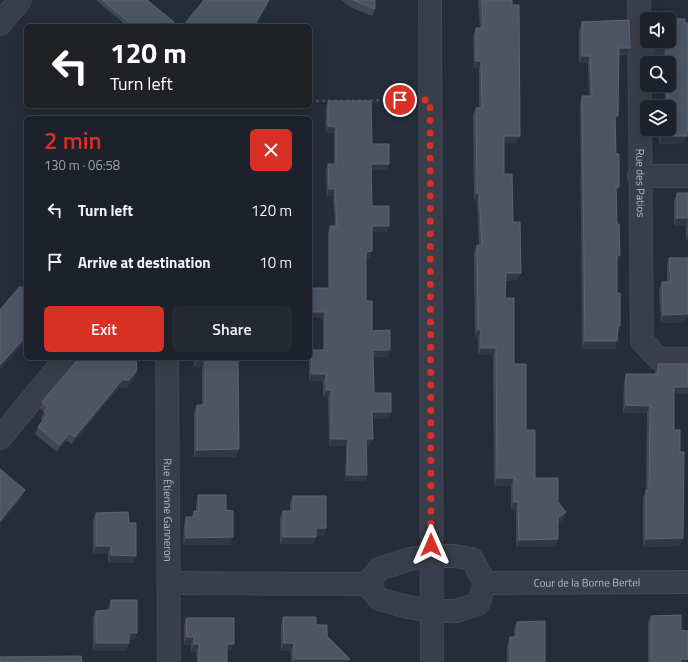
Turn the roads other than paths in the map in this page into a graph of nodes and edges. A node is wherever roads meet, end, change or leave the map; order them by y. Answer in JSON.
{"nodes":[{"id":1,"x":20,"y":0,"type":"edge"},
{"id":2,"x":430,"y":0,"type":"edge"},
{"id":3,"x":639,"y":0,"type":"edge"},
{"id":4,"x":0,"y":24,"type":"edge"},
{"id":5,"x":639,"y":176,"type":"junction"},
{"id":6,"x":688,"y":176,"type":"edge"},
{"id":7,"x":688,"y":359,"type":"edge"},
{"id":8,"x":64,"y":360,"type":"edge"},
{"id":9,"x":167,"y":360,"type":"edge"},
{"id":10,"x":0,"y":438,"type":"edge"},
{"id":11,"x":431,"y":556,"type":"junction"},
{"id":12,"x":688,"y":582,"type":"edge"},
{"id":13,"x":170,"y":583,"type":"junction"},
{"id":14,"x":485,"y":583,"type":"junction"},
{"id":15,"x":367,"y":584,"type":"junction"},
{"id":16,"x":431,"y":611,"type":"junction"},
{"id":17,"x":169,"y":662,"type":"edge"},
{"id":18,"x":432,"y":662,"type":"edge"}],
"edges":[{"from":1,"to":4,"type":"street"},
{"from":2,"to":11,"type":"street"},
{"from":3,"to":5,"type":"street","name":"Rue des Patios"},
{"from":5,"to":6,"type":"street"},
{"from":5,"to":7,"type":"street","name":"Rue des Patios"},
{"from":8,"to":10,"type":"street"},
{"from":9,"to":13,"type":"street","name":"Rue Étienne Ganneron"},
{"from":11,"to":14,"type":"street"},
{"from":11,"to":15,"type":"street"},
{"from":11,"to":16,"type":"street"},
{"from":12,"to":14,"type":"street","name":"Cour de la Borne Bertel"},
{"from":13,"to":15,"type":"street"},
{"from":13,"to":17,"type":"street","name":"Rue Étienne Ganneron"},
{"from":14,"to":16,"type":"street"},
{"from":15,"to":16,"type":"street"},
{"from":16,"to":18,"type":"street"}]}
